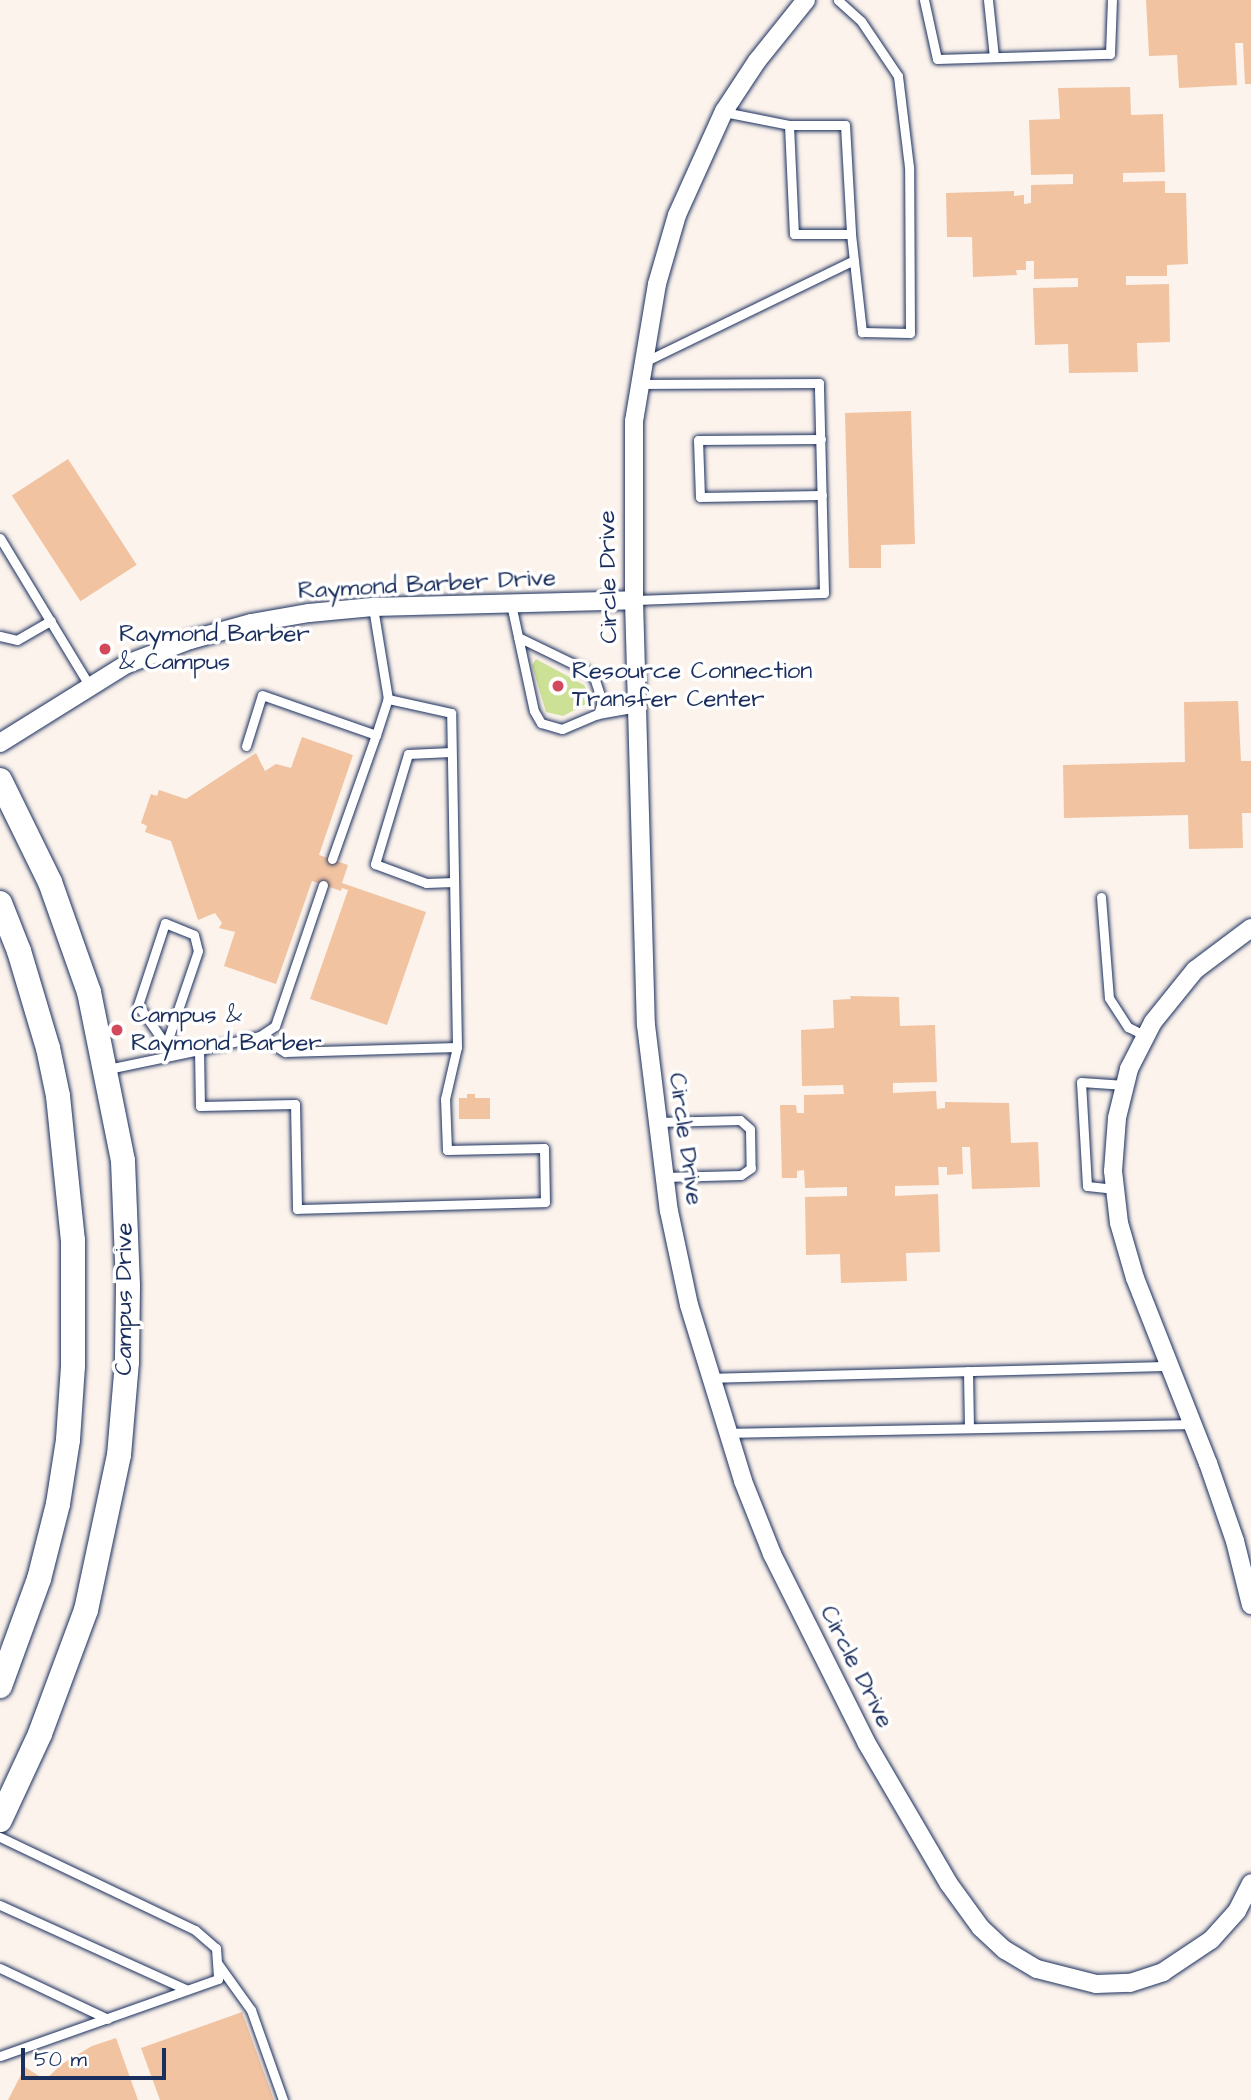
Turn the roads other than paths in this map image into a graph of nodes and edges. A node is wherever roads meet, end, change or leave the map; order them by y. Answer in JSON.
{"nodes":[{"id":1,"x":806,"y":0,"type":"edge"},
{"id":2,"x":838,"y":0,"type":"edge"},
{"id":3,"x":925,"y":0,"type":"edge"},
{"id":4,"x":988,"y":0,"type":"edge"},
{"id":5,"x":1112,"y":0,"type":"edge"},
{"id":6,"x":994,"y":57,"type":"junction"},
{"id":7,"x":724,"y":111,"type":"junction"},
{"id":8,"x":789,"y":125,"type":"junction"},
{"id":9,"x":851,"y":234,"type":"junction"},
{"id":10,"x":854,"y":260,"type":"junction"},
{"id":11,"x":642,"y":363,"type":"junction"},
{"id":12,"x":639,"y":384,"type":"junction"},
{"id":13,"x":821,"y":439,"type":"junction"},
{"id":14,"x":822,"y":495,"type":"junction"},
{"id":15,"x":0,"y":538,"type":"edge"},
{"id":16,"x":634,"y":600,"type":"junction"},
{"id":17,"x":510,"y":604,"type":"junction"},
{"id":18,"x":373,"y":607,"type":"junction"},
{"id":19,"x":51,"y":620,"type":"junction"},
{"id":20,"x":0,"y":636,"type":"edge"},
{"id":21,"x":518,"y":637,"type":"junction"},
{"id":22,"x":89,"y":685,"type":"junction"},
{"id":23,"x":388,"y":699,"type":"junction"},
{"id":24,"x":637,"y":707,"type":"junction"},
{"id":25,"x":598,"y":714,"type":"junction"},
{"id":26,"x":376,"y":735,"type":"junction"},
{"id":27,"x":0,"y":743,"type":"edge"},
{"id":28,"x":246,"y":746,"type":"dead end"},
{"id":29,"x":452,"y":752,"type":"junction"},
{"id":30,"x":0,"y":780,"type":"edge"},
{"id":31,"x":332,"y":859,"type":"dead end"},
{"id":32,"x":454,"y":882,"type":"junction"},
{"id":33,"x":323,"y":885,"type":"dead end"},
{"id":34,"x":1101,"y":897,"type":"dead end"},
{"id":35,"x":0,"y":903,"type":"edge"},
{"id":36,"x":1251,"y":928,"type":"edge"},
{"id":37,"x":1146,"y":1035,"type":"junction"},
{"id":38,"x":260,"y":1037,"type":"junction"},
{"id":39,"x":166,"y":1045,"type":"junction"},
{"id":40,"x":457,"y":1047,"type":"junction"},
{"id":41,"x":199,"y":1050,"type":"junction"},
{"id":42,"x":168,"y":1056,"type":"junction"},
{"id":43,"x":106,"y":1069,"type":"junction"},
{"id":44,"x":1125,"y":1085,"type":"junction"},
{"id":45,"x":657,"y":1122,"type":"junction"},
{"id":46,"x":664,"y":1177,"type":"junction"},
{"id":47,"x":1115,"y":1189,"type":"junction"},
{"id":48,"x":1170,"y":1366,"type":"junction"},
{"id":49,"x":968,"y":1371,"type":"junction"},
{"id":50,"x":709,"y":1378,"type":"junction"},
{"id":51,"x":1192,"y":1424,"type":"junction"},
{"id":52,"x":969,"y":1429,"type":"junction"},
{"id":53,"x":727,"y":1433,"type":"junction"},
{"id":54,"x":1251,"y":1605,"type":"edge"},
{"id":55,"x":0,"y":1686,"type":"edge"},
{"id":56,"x":0,"y":1819,"type":"edge"},
{"id":57,"x":0,"y":1837,"type":"edge"},
{"id":58,"x":1251,"y":1883,"type":"edge"},
{"id":59,"x":0,"y":1905,"type":"edge"},
{"id":60,"x":217,"y":1963,"type":"junction"},
{"id":61,"x":0,"y":1968,"type":"edge"},
{"id":62,"x":187,"y":1990,"type":"junction"},
{"id":63,"x":108,"y":2019,"type":"junction"},
{"id":64,"x":0,"y":2056,"type":"edge"},
{"id":65,"x":284,"y":2100,"type":"edge"}],
"edges":[{"from":1,"to":7,"type":"street","name":"Circle Drive"},
{"from":2,"to":10,"type":"lane"},
{"from":3,"to":6,"type":"lane"},
{"from":4,"to":6,"type":"lane"},
{"from":5,"to":6,"type":"lane"},
{"from":7,"to":8,"type":"lane"},
{"from":7,"to":11,"type":"street","name":"Circle Drive"},
{"from":8,"to":9,"type":"lane"},
{"from":8,"to":9,"type":"lane"},
{"from":9,"to":10,"type":"lane"},
{"from":10,"to":11,"type":"lane"},
{"from":11,"to":12,"type":"street","name":"Circle Drive"},
{"from":12,"to":13,"type":"lane"},
{"from":12,"to":16,"type":"street","name":"Circle Drive"},
{"from":13,"to":14,"type":"lane"},
{"from":13,"to":14,"type":"lane"},
{"from":14,"to":16,"type":"lane"},
{"from":15,"to":19,"type":"lane"},
{"from":16,"to":17,"type":"street","name":"Raymond Barber Drive"},
{"from":16,"to":24,"type":"street","name":"Circle Drive"},
{"from":17,"to":18,"type":"street","name":"Raymond Barber Drive"},
{"from":17,"to":21,"type":"lane"},
{"from":18,"to":22,"type":"street","name":"Raymond Barber Drive"},
{"from":18,"to":23,"type":"lane"},
{"from":19,"to":20,"type":"lane"},
{"from":19,"to":22,"type":"lane"},
{"from":21,"to":25,"type":"lane"},
{"from":21,"to":25,"type":"lane"},
{"from":22,"to":27,"type":"street","name":"Raymond Barber Drive"},
{"from":23,"to":26,"type":"lane"},
{"from":23,"to":29,"type":"lane"},
{"from":24,"to":25,"type":"lane"},
{"from":24,"to":45,"type":"street","name":"Circle Drive"},
{"from":26,"to":28,"type":"lane"},
{"from":26,"to":31,"type":"lane"},
{"from":29,"to":32,"type":"lane"},
{"from":29,"to":32,"type":"lane"},
{"from":30,"to":43,"type":"main road","name":"Campus Drive"},
{"from":32,"to":40,"type":"lane"},
{"from":33,"to":38,"type":"lane"},
{"from":34,"to":37,"type":"lane"},
{"from":35,"to":55,"type":"main road"},
{"from":36,"to":37,"type":"street"},
{"from":37,"to":44,"type":"street"},
{"from":38,"to":40,"type":"lane"},
{"from":38,"to":41,"type":"lane"},
{"from":39,"to":39,"type":"lane"},
{"from":39,"to":42,"type":"lane"},
{"from":40,"to":41,"type":"lane"},
{"from":41,"to":42,"type":"lane"},
{"from":42,"to":43,"type":"lane"},
{"from":43,"to":56,"type":"main road","name":"Campus Drive"},
{"from":44,"to":47,"type":"street"},
{"from":44,"to":47,"type":"lane"},
{"from":45,"to":46,"type":"street","name":"Circle Drive"},
{"from":45,"to":46,"type":"lane"},
{"from":46,"to":50,"type":"street","name":"Circle Drive"},
{"from":47,"to":48,"type":"street"},
{"from":48,"to":49,"type":"lane"},
{"from":48,"to":51,"type":"street"},
{"from":49,"to":50,"type":"lane"},
{"from":49,"to":52,"type":"lane"},
{"from":50,"to":53,"type":"street","name":"Circle Drive"},
{"from":51,"to":52,"type":"lane"},
{"from":51,"to":54,"type":"street"},
{"from":52,"to":53,"type":"lane"},
{"from":53,"to":58,"type":"street","name":"Circle Drive"},
{"from":57,"to":60,"type":"lane"},
{"from":59,"to":62,"type":"lane"},
{"from":60,"to":62,"type":"lane"},
{"from":60,"to":65,"type":"lane"},
{"from":61,"to":63,"type":"lane"},
{"from":62,"to":63,"type":"lane"},
{"from":63,"to":64,"type":"lane"}]}
